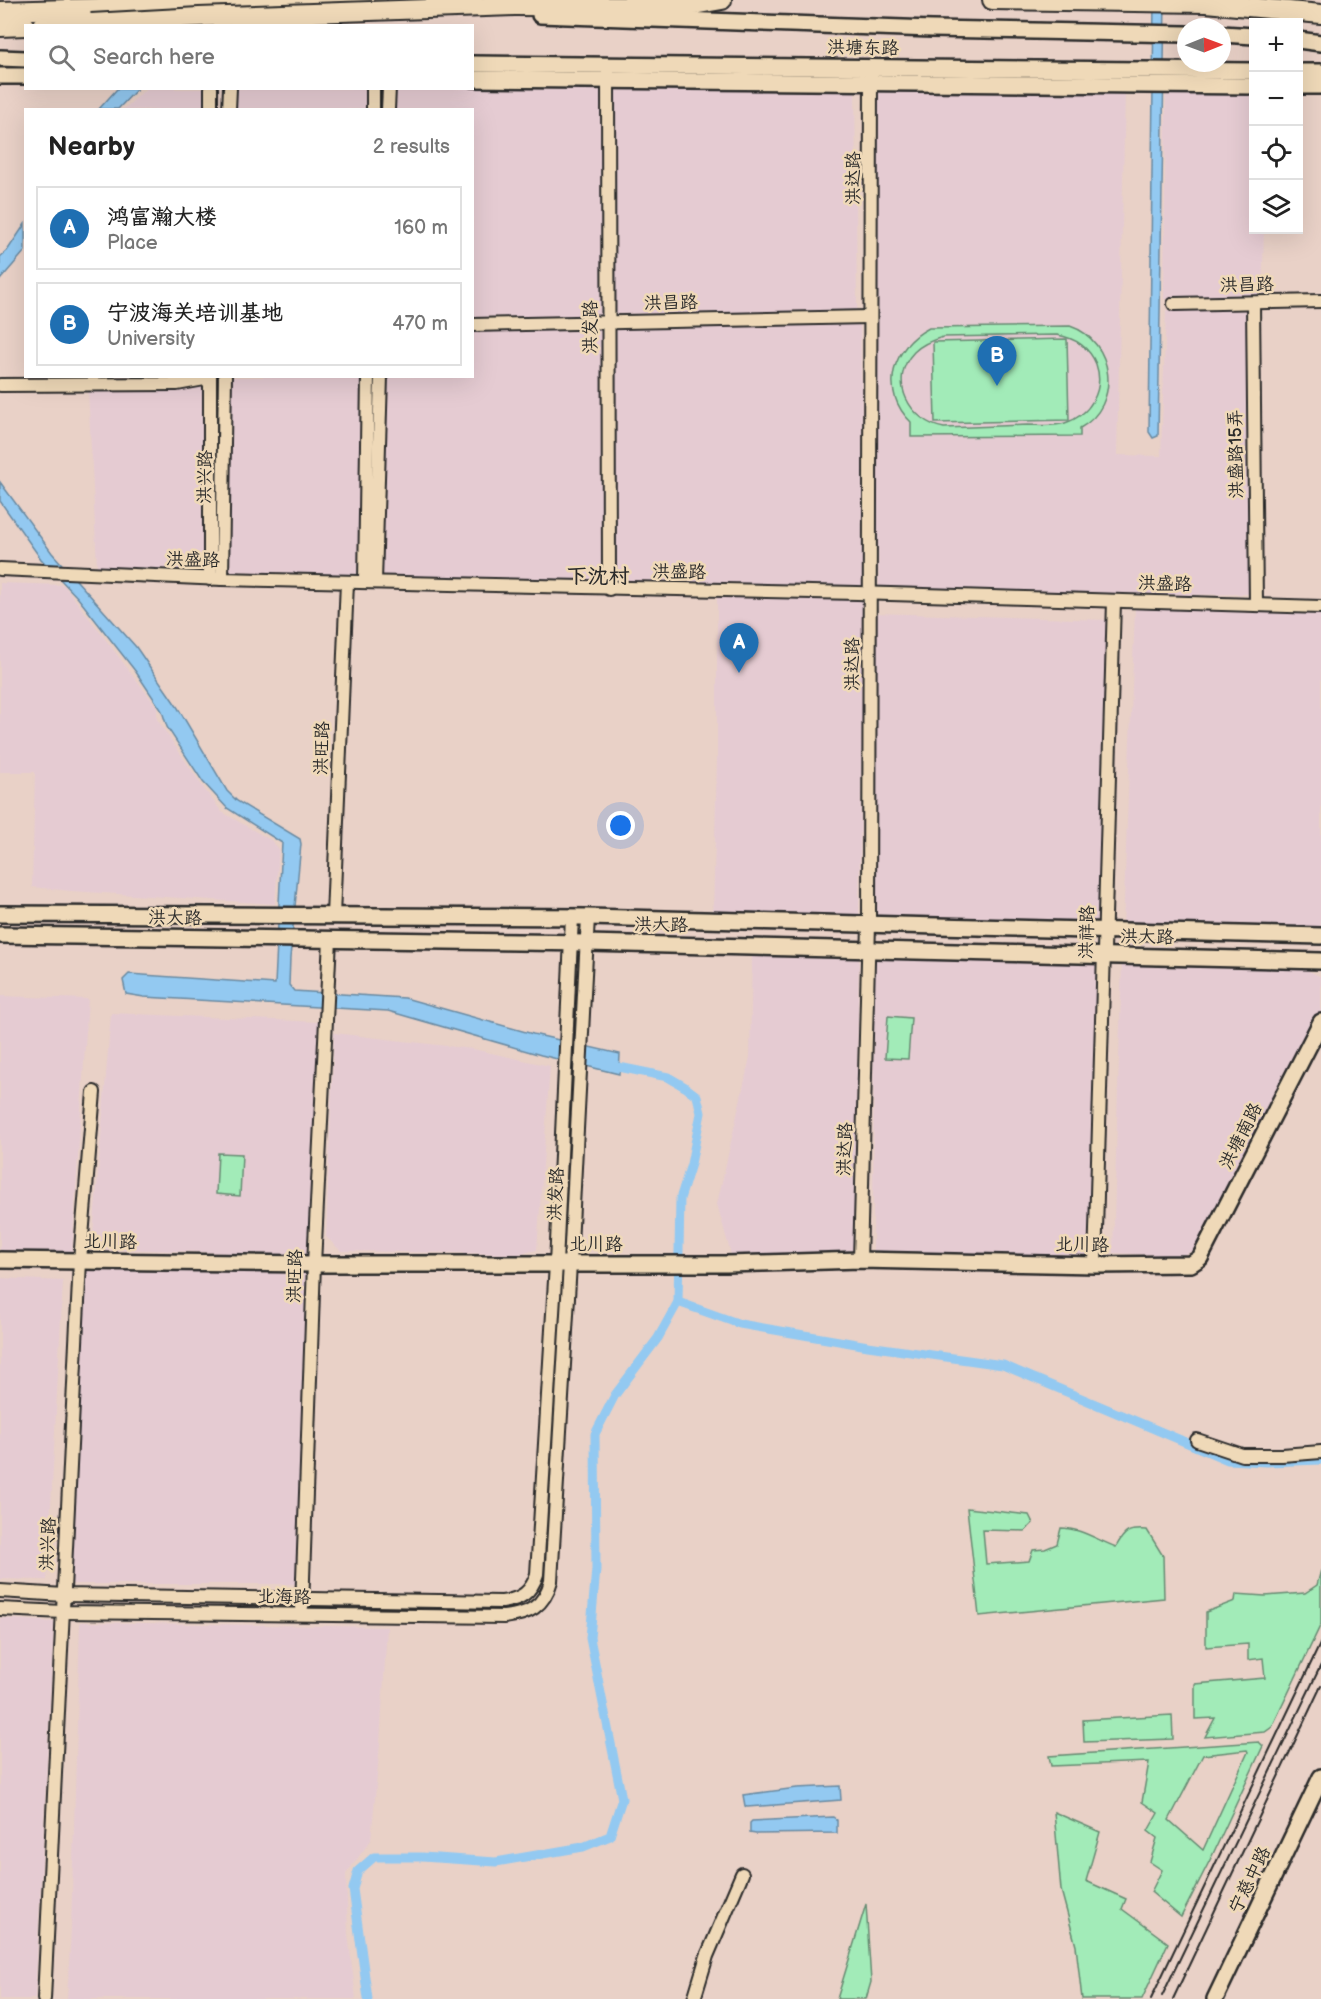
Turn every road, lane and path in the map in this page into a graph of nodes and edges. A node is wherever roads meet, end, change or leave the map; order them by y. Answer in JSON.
{"nodes":[{"id":1,"x":377,"y":0,"type":"edge"},
{"id":2,"x":722,"y":0,"type":"edge"},
{"id":3,"x":992,"y":0,"type":"edge"},
{"id":4,"x":0,"y":11,"type":"edge"},
{"id":5,"x":1321,"y":14,"type":"edge"},
{"id":6,"x":0,"y":21,"type":"edge"},
{"id":7,"x":75,"y":24,"type":"edge"},
{"id":8,"x":24,"y":26,"type":"edge"},
{"id":9,"x":0,"y":27,"type":"edge"},
{"id":10,"x":1177,"y":34,"type":"edge"},
{"id":11,"x":1231,"y":35,"type":"edge"},
{"id":12,"x":1249,"y":36,"type":"edge"},
{"id":13,"x":1303,"y":41,"type":"edge"},
{"id":14,"x":1321,"y":43,"type":"edge"},
{"id":15,"x":0,"y":58,"type":"edge"},
{"id":16,"x":24,"y":59,"type":"edge"},
{"id":17,"x":474,"y":64,"type":"edge"},
{"id":18,"x":1249,"y":71,"type":"edge"},
{"id":19,"x":1303,"y":72,"type":"edge"},
{"id":20,"x":1321,"y":72,"type":"edge"},
{"id":21,"x":608,"y":73,"type":"junction"},
{"id":22,"x":871,"y":75,"type":"junction"},
{"id":23,"x":0,"y":76,"type":"edge"},
{"id":24,"x":24,"y":76,"type":"edge"},
{"id":25,"x":1176,"y":78,"type":"junction"},
{"id":26,"x":474,"y":79,"type":"edge"},
{"id":27,"x":1249,"y":85,"type":"edge"},
{"id":28,"x":1303,"y":86,"type":"edge"},
{"id":29,"x":1321,"y":86,"type":"edge"},
{"id":30,"x":211,"y":90,"type":"edge"},
{"id":31,"x":230,"y":90,"type":"edge"},
{"id":32,"x":373,"y":90,"type":"edge"},
{"id":33,"x":389,"y":90,"type":"edge"},
{"id":34,"x":211,"y":108,"type":"edge"},
{"id":35,"x":229,"y":108,"type":"edge"},
{"id":36,"x":373,"y":108,"type":"edge"},
{"id":37,"x":388,"y":108,"type":"edge"},
{"id":38,"x":1321,"y":301,"type":"edge"},
{"id":39,"x":1253,"y":303,"type":"junction"},
{"id":40,"x":1174,"y":304,"type":"dead end"},
{"id":41,"x":870,"y":317,"type":"junction"},
{"id":42,"x":608,"y":323,"type":"junction"},
{"id":43,"x":474,"y":325,"type":"edge"},
{"id":44,"x":205,"y":378,"type":"edge"},
{"id":45,"x":210,"y":378,"type":"edge"},
{"id":46,"x":225,"y":378,"type":"edge"},
{"id":47,"x":368,"y":378,"type":"edge"},
{"id":48,"x":381,"y":378,"type":"edge"},
{"id":49,"x":0,"y":385,"type":"edge"},
{"id":50,"x":0,"y":569,"type":"edge"},
{"id":51,"x":216,"y":579,"type":"junction"},
{"id":52,"x":346,"y":582,"type":"junction"},
{"id":53,"x":370,"y":582,"type":"junction"},
{"id":54,"x":609,"y":589,"type":"junction"},
{"id":55,"x":870,"y":594,"type":"junction"},
{"id":56,"x":1114,"y":601,"type":"junction"},
{"id":57,"x":1256,"y":605,"type":"junction"},
{"id":58,"x":1321,"y":607,"type":"edge"},
{"id":59,"x":0,"y":914,"type":"edge"},
{"id":60,"x":333,"y":916,"type":"junction"},
{"id":61,"x":580,"y":917,"type":"junction"},
{"id":62,"x":869,"y":924,"type":"junction"},
{"id":63,"x":1105,"y":930,"type":"junction"},
{"id":64,"x":0,"y":936,"type":"edge"},
{"id":65,"x":1321,"y":936,"type":"edge"},
{"id":66,"x":330,"y":939,"type":"junction"},
{"id":67,"x":579,"y":942,"type":"junction"},
{"id":68,"x":869,"y":950,"type":"junction"},
{"id":69,"x":1104,"y":956,"type":"junction"},
{"id":70,"x":1321,"y":962,"type":"edge"},
{"id":71,"x":1321,"y":1022,"type":"edge"},
{"id":72,"x":94,"y":1092,"type":"dead end"},
{"id":73,"x":0,"y":1260,"type":"edge"},
{"id":74,"x":860,"y":1260,"type":"junction"},
{"id":75,"x":80,"y":1261,"type":"junction"},
{"id":76,"x":314,"y":1264,"type":"junction"},
{"id":77,"x":563,"y":1264,"type":"junction"},
{"id":78,"x":1191,"y":1264,"type":"joint"},
{"id":79,"x":1095,"y":1265,"type":"junction"},
{"id":80,"x":1197,"y":1440,"type":"dead end"},
{"id":81,"x":1321,"y":1452,"type":"edge"},
{"id":82,"x":537,"y":1575,"type":"joint"},
{"id":83,"x":551,"y":1581,"type":"joint"},
{"id":84,"x":0,"y":1591,"type":"edge"},
{"id":85,"x":64,"y":1595,"type":"junction"},
{"id":86,"x":303,"y":1599,"type":"junction"},
{"id":87,"x":0,"y":1609,"type":"edge"},
{"id":88,"x":63,"y":1612,"type":"junction"},
{"id":89,"x":302,"y":1615,"type":"junction"},
{"id":90,"x":1321,"y":1777,"type":"edge"},
{"id":91,"x":1316,"y":1797,"type":"edge"},
{"id":92,"x":742,"y":1874,"type":"dead end"},
{"id":93,"x":44,"y":1999,"type":"edge"},
{"id":94,"x":694,"y":1999,"type":"edge"},
{"id":95,"x":1215,"y":1999,"type":"edge"}],
"edges":[{"from":1,"to":4,"type":"highway"},
{"from":2,"to":7,"type":"highway","bridge":true},
{"from":3,"to":5,"type":"highway"},
{"from":6,"to":10,"type":"main road","bridge":true},
{"from":8,"to":9,"type":"highway"},
{"from":11,"to":12,"type":"main road"},
{"from":13,"to":14,"type":"main road"},
{"from":15,"to":16,"type":"main road"},
{"from":17,"to":21,"type":"main road","name":"洪塘东路"},
{"from":18,"to":25,"type":"main road","name":"洪塘东路"},
{"from":19,"to":20,"type":"main road"},
{"from":21,"to":22,"type":"main road","name":"洪塘东路"},
{"from":21,"to":26,"type":"main road","name":"洪塘东路"},
{"from":21,"to":42,"type":"street","name":"洪发路"},
{"from":22,"to":25,"type":"main road","name":"洪塘东路"},
{"from":22,"to":41,"type":"street","name":"洪达路"},
{"from":23,"to":24,"type":"main road"},
{"from":25,"to":27,"type":"main road","name":"洪塘东路"},
{"from":28,"to":29,"type":"main road"},
{"from":30,"to":34,"type":"street"},
{"from":31,"to":35,"type":"street"},
{"from":32,"to":36,"type":"street"},
{"from":33,"to":37,"type":"street"},
{"from":38,"to":39,"type":"street","name":"洪昌路"},
{"from":39,"to":40,"type":"street","name":"洪昌路"},
{"from":39,"to":57,"type":"street","name":"洪盛路15弄"},
{"from":41,"to":42,"type":"street","name":"洪昌路"},
{"from":41,"to":55,"type":"street","name":"洪达路"},
{"from":42,"to":43,"type":"street","name":"洪昌路"},
{"from":42,"to":54,"type":"street","name":"洪发路"},
{"from":44,"to":49,"type":"street"},
{"from":45,"to":51,"type":"street","name":"洪兴路"},
{"from":46,"to":51,"type":"street","name":"洪兴路"},
{"from":47,"to":53,"type":"street"},
{"from":48,"to":53,"type":"street"},
{"from":50,"to":51,"type":"street","name":"洪盛路"},
{"from":51,"to":52,"type":"street","name":"洪盛路"},
{"from":52,"to":53,"type":"street","name":"洪盛路"},
{"from":52,"to":60,"type":"street","name":"洪旺路"},
{"from":53,"to":54,"type":"street","name":"洪盛路"},
{"from":54,"to":55,"type":"street","name":"洪盛路"},
{"from":55,"to":56,"type":"street","name":"洪盛路"},
{"from":55,"to":62,"type":"street","name":"洪达路"},
{"from":56,"to":57,"type":"street","name":"洪盛路"},
{"from":56,"to":63,"type":"street","name":"洪祥路"},
{"from":57,"to":58,"type":"street","name":"洪盛路"},
{"from":59,"to":60,"type":"main road","name":"洪大路"},
{"from":60,"to":61,"type":"main road","name":"洪大路"},
{"from":61,"to":62,"type":"main road","name":"洪大路"},
{"from":61,"to":67,"type":"street","name":"洪发路"},
{"from":62,"to":63,"type":"main road","name":"洪大路"},
{"from":62,"to":68,"type":"street","name":"洪达路"},
{"from":63,"to":65,"type":"main road","name":"洪大路"},
{"from":63,"to":69,"type":"street","name":"洪祥路"},
{"from":64,"to":66,"type":"main road","name":"洪大路"},
{"from":66,"to":67,"type":"main road","name":"洪大路"},
{"from":66,"to":76,"type":"street","name":"洪旺路"},
{"from":67,"to":68,"type":"main road","name":"洪大路"},
{"from":67,"to":77,"type":"street","name":"洪发路"},
{"from":68,"to":69,"type":"main road","name":"洪大路"},
{"from":68,"to":74,"type":"street","name":"洪达路"},
{"from":69,"to":70,"type":"main road","name":"洪大路"},
{"from":69,"to":79,"type":"street","name":"洪祥路"},
{"from":71,"to":78,"type":"main road","name":"洪塘南路"},
{"from":72,"to":75,"type":"street","name":"洪兴路"},
{"from":73,"to":75,"type":"main road","name":"北川路"},
{"from":74,"to":77,"type":"main road","name":"北川路"},
{"from":74,"to":79,"type":"main road","name":"北川路"},
{"from":75,"to":76,"type":"main road","name":"北川路"},
{"from":75,"to":85,"type":"street","name":"洪兴路"},
{"from":76,"to":77,"type":"main road","name":"北川路"},
{"from":76,"to":86,"type":"street","name":"洪旺路"},
{"from":77,"to":82,"type":"street","name":"洪发路"},
{"from":77,"to":83,"type":"street","name":"洪发路"},
{"from":78,"to":79,"type":"main road","name":"北川路"},
{"from":80,"to":81,"type":"street"},
{"from":82,"to":86,"type":"street","name":"北海路"},
{"from":83,"to":89,"type":"street","name":"北海路"},
{"from":84,"to":85,"type":"street","name":"北海路"},
{"from":85,"to":86,"type":"street","name":"北海路"},
{"from":85,"to":88,"type":"street","name":"洪兴路"},
{"from":86,"to":89,"type":"street","name":"洪旺路"},
{"from":87,"to":88,"type":"street","name":"北海路"},
{"from":88,"to":89,"type":"street","name":"北海路"},
{"from":88,"to":93,"type":"street","name":"洪兴路"},
{"from":90,"to":91,"type":"main road","name":"宁慈中路"},
{"from":91,"to":95,"type":"main road","name":"宁慈中路"},
{"from":92,"to":94,"type":"street"}]}
